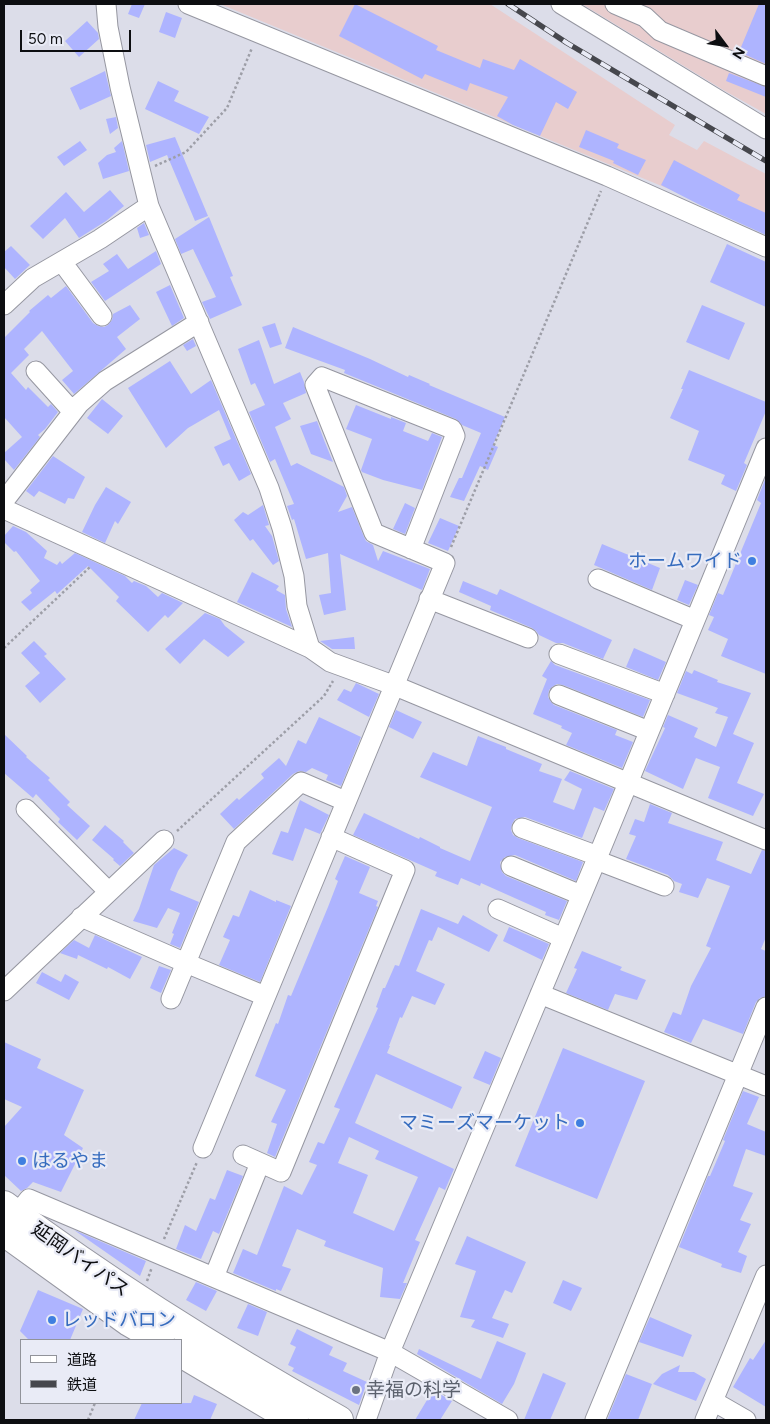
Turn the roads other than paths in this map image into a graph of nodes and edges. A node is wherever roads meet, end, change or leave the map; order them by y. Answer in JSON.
{"nodes":[{"id":1,"x":106,"y":4,"type":"edge"},
{"id":2,"x":188,"y":4,"type":"edge"},
{"id":3,"x":560,"y":4,"type":"edge"},
{"id":4,"x":615,"y":4,"type":"edge"},
{"id":5,"x":766,"y":76,"type":"edge"},
{"id":6,"x":766,"y":129,"type":"edge"},
{"id":7,"x":149,"y":206,"type":"junction"},
{"id":8,"x":766,"y":246,"type":"edge"},
{"id":9,"x":62,"y":262,"type":"junction"},
{"id":10,"x":4,"y":305,"type":"edge"},
{"id":11,"x":102,"y":316,"type":"dead end"},
{"id":12,"x":199,"y":322,"type":"junction"},
{"id":13,"x":36,"y":372,"type":"dead end"},
{"id":14,"x":73,"y":412,"type":"junction"},
{"id":15,"x":766,"y":448,"type":"edge"},
{"id":16,"x":4,"y":501,"type":"edge"},
{"id":17,"x":4,"y":509,"type":"edge"},
{"id":18,"x":411,"y":548,"type":"junction"},
{"id":19,"x":598,"y":579,"type":"dead end"},
{"id":20,"x":430,"y":599,"type":"junction"},
{"id":21,"x":695,"y":620,"type":"junction"},
{"id":22,"x":528,"y":638,"type":"dead end"},
{"id":23,"x":310,"y":648,"type":"junction"},
{"id":24,"x":559,"y":654,"type":"dead end"},
{"id":25,"x":393,"y":685,"type":"junction"},
{"id":26,"x":665,"y":694,"type":"junction"},
{"id":27,"x":559,"y":695,"type":"dead end"},
{"id":28,"x":649,"y":731,"type":"junction"},
{"id":29,"x":628,"y":783,"type":"junction"},
{"id":30,"x":345,"y":802,"type":"junction"},
{"id":31,"x":26,"y":809,"type":"dead end"},
{"id":32,"x":522,"y":828,"type":"dead end"},
{"id":33,"x":330,"y":837,"type":"junction"},
{"id":34,"x":164,"y":840,"type":"road end"},
{"id":35,"x":766,"y":840,"type":"edge"},
{"id":36,"x":597,"y":858,"type":"junction"},
{"id":37,"x":511,"y":866,"type":"dead end"},
{"id":38,"x":664,"y":886,"type":"dead end"},
{"id":39,"x":109,"y":892,"type":"junction"},
{"id":40,"x":581,"y":895,"type":"junction"},
{"id":41,"x":498,"y":909,"type":"dead end"},
{"id":42,"x":82,"y":918,"type":"junction"},
{"id":43,"x":564,"y":938,"type":"junction"},
{"id":44,"x":186,"y":963,"type":"junction"},
{"id":45,"x":4,"y":991,"type":"edge"},
{"id":46,"x":540,"y":994,"type":"junction"},
{"id":47,"x":265,"y":996,"type":"junction"},
{"id":48,"x":171,"y":999,"type":"dead end"},
{"id":49,"x":766,"y":1007,"type":"edge"},
{"id":50,"x":738,"y":1075,"type":"junction"},
{"id":51,"x":766,"y":1086,"type":"edge"},
{"id":52,"x":203,"y":1148,"type":"road end"},
{"id":53,"x":7,"y":1220,"type":"edge"},
{"id":54,"x":766,"y":1275,"type":"edge"},
{"id":55,"x":214,"y":1278,"type":"junction"},
{"id":56,"x":158,"y":1339,"type":"edge"},
{"id":57,"x":390,"y":1352,"type":"junction"},
{"id":58,"x":182,"y":1354,"type":"edge"},
{"id":59,"x":713,"y":1401,"type":"junction"},
{"id":60,"x":294,"y":1420,"type":"edge"},
{"id":61,"x":339,"y":1420,"type":"edge"},
{"id":62,"x":366,"y":1420,"type":"edge"},
{"id":63,"x":508,"y":1420,"type":"edge"},
{"id":64,"x":595,"y":1420,"type":"edge"},
{"id":65,"x":705,"y":1420,"type":"edge"},
{"id":66,"x":746,"y":1420,"type":"edge"}],
"edges":[{"from":1,"to":7,"type":"street"},
{"from":2,"to":8,"type":"street"},
{"from":3,"to":6,"type":"street"},
{"from":4,"to":5,"type":"street"},
{"from":7,"to":9,"type":"street"},
{"from":7,"to":12,"type":"street"},
{"from":9,"to":10,"type":"street"},
{"from":9,"to":11,"type":"street"},
{"from":12,"to":14,"type":"street"},
{"from":12,"to":23,"type":"street"},
{"from":13,"to":14,"type":"street"},
{"from":14,"to":16,"type":"street"},
{"from":15,"to":21,"type":"street"},
{"from":17,"to":23,"type":"street"},
{"from":18,"to":18,"type":"street"},
{"from":18,"to":20,"type":"street"},
{"from":19,"to":21,"type":"street"},
{"from":20,"to":22,"type":"street"},
{"from":20,"to":25,"type":"street"},
{"from":21,"to":26,"type":"street"},
{"from":23,"to":25,"type":"street"},
{"from":24,"to":26,"type":"street"},
{"from":25,"to":29,"type":"street"},
{"from":25,"to":30,"type":"street"},
{"from":26,"to":28,"type":"street"},
{"from":27,"to":28,"type":"street"},
{"from":28,"to":29,"type":"street"},
{"from":29,"to":35,"type":"street"},
{"from":29,"to":36,"type":"street"},
{"from":30,"to":33,"type":"street"},
{"from":30,"to":44,"type":"street"},
{"from":31,"to":39,"type":"street"},
{"from":32,"to":36,"type":"street"},
{"from":33,"to":47,"type":"street"},
{"from":33,"to":55,"type":"street"},
{"from":34,"to":39,"type":"street"},
{"from":36,"to":38,"type":"street"},
{"from":36,"to":40,"type":"street"},
{"from":37,"to":40,"type":"street"},
{"from":39,"to":42,"type":"street"},
{"from":40,"to":43,"type":"street"},
{"from":41,"to":43,"type":"street"},
{"from":42,"to":44,"type":"street"},
{"from":42,"to":45,"type":"street"},
{"from":43,"to":46,"type":"street"},
{"from":44,"to":47,"type":"street"},
{"from":44,"to":48,"type":"street"},
{"from":46,"to":50,"type":"street"},
{"from":46,"to":57,"type":"street"},
{"from":47,"to":52,"type":"street"},
{"from":49,"to":50,"type":"street"},
{"from":50,"to":51,"type":"street"},
{"from":50,"to":64,"type":"street"},
{"from":53,"to":55,"type":"street"},
{"from":53,"to":56,"type":"highway","name":"延岡バイパス"},
{"from":53,"to":61,"type":"highway","name":"延岡バイパス"},
{"from":54,"to":59,"type":"street"},
{"from":55,"to":57,"type":"street"},
{"from":57,"to":62,"type":"street"},
{"from":57,"to":63,"type":"street"},
{"from":58,"to":60,"type":"highway"},
{"from":59,"to":65,"type":"street"},
{"from":59,"to":66,"type":"street"}]}
